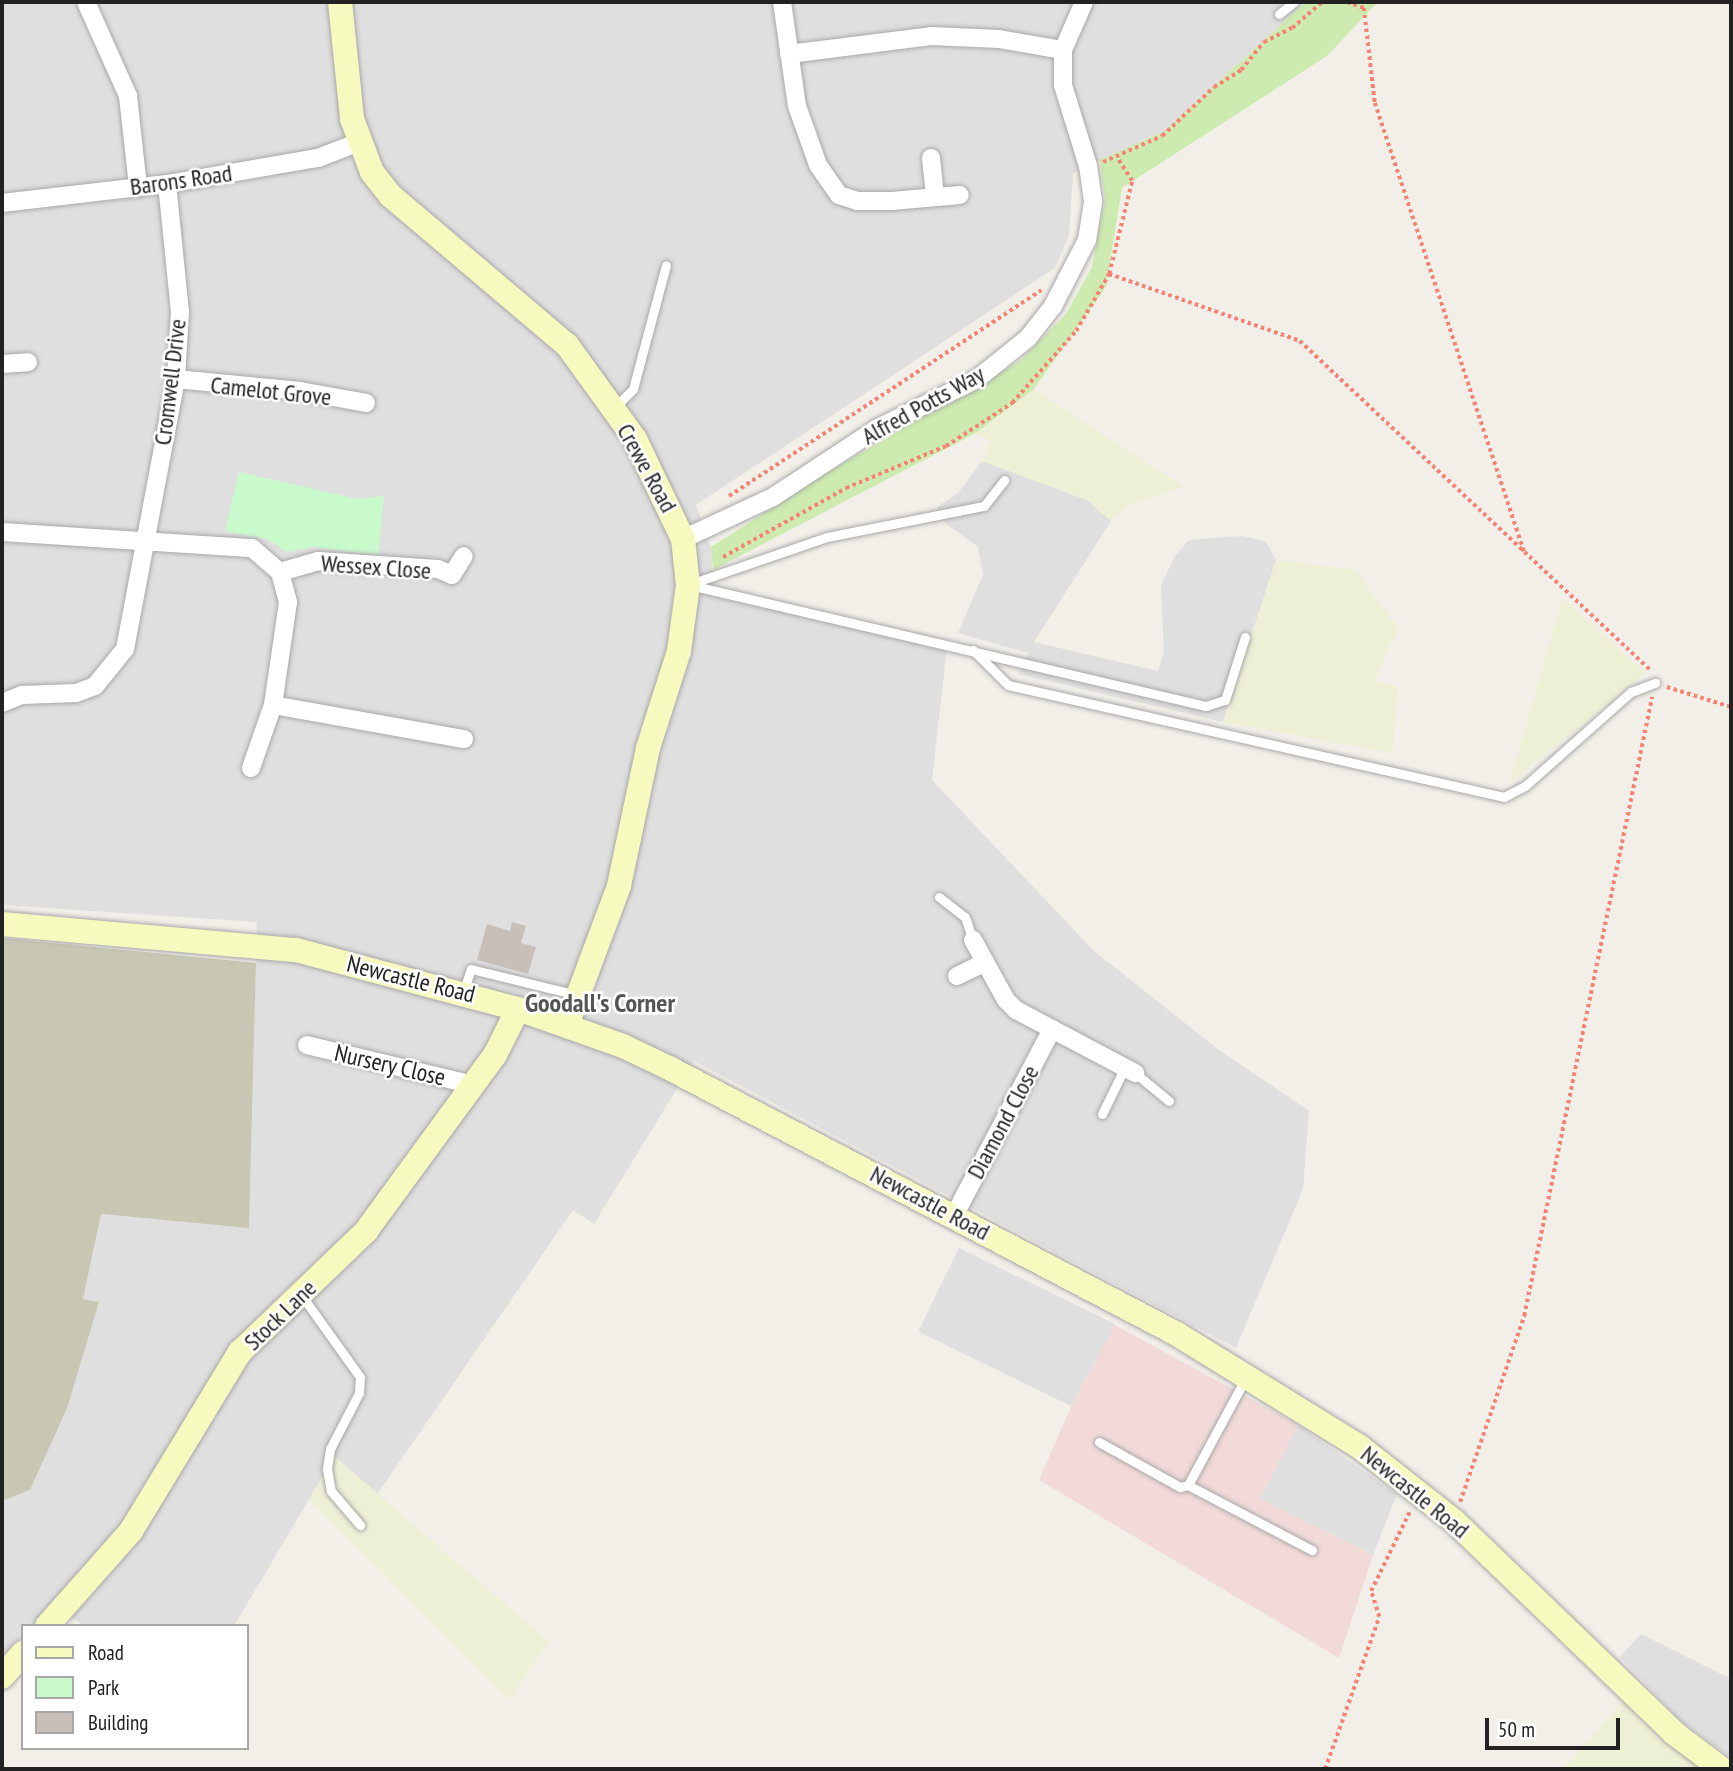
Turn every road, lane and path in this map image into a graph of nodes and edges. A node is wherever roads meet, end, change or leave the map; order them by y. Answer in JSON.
{"nodes":[{"id":1,"x":86,"y":2,"type":"edge"},
{"id":2,"x":340,"y":2,"type":"edge"},
{"id":3,"x":782,"y":2,"type":"edge"},
{"id":4,"x":1084,"y":2,"type":"edge"},
{"id":5,"x":1294,"y":2,"type":"edge"},
{"id":6,"x":1322,"y":2,"type":"edge"},
{"id":7,"x":1347,"y":2,"type":"edge"},
{"id":8,"x":1279,"y":14,"type":"dead end"},
{"id":9,"x":1063,"y":50,"type":"junction"},
{"id":10,"x":789,"y":54,"type":"junction"},
{"id":11,"x":357,"y":143,"type":"junction"},
{"id":12,"x":931,"y":158,"type":"dead end"},
{"id":13,"x":1117,"y":158,"type":"junction"},
{"id":14,"x":1088,"y":166,"type":"junction"},
{"id":15,"x":167,"y":184,"type":"junction"},
{"id":16,"x":138,"y":187,"type":"junction"},
{"id":17,"x":960,"y":195,"type":"dead end"},
{"id":18,"x":935,"y":197,"type":"junction"},
{"id":19,"x":2,"y":203,"type":"edge"},
{"id":20,"x":666,"y":265,"type":"dead end"},
{"id":21,"x":1073,"y":272,"type":"junction"},
{"id":22,"x":1109,"y":274,"type":"junction"},
{"id":23,"x":28,"y":362,"type":"dead end"},
{"id":24,"x":2,"y":364,"type":"edge"},
{"id":25,"x":176,"y":379,"type":"junction"},
{"id":26,"x":366,"y":403,"type":"dead end"},
{"id":27,"x":614,"y":408,"type":"junction"},
{"id":28,"x":1004,"y":480,"type":"dead end"},
{"id":29,"x":718,"y":504,"type":"dead end"},
{"id":30,"x":2,"y":532,"type":"edge"},
{"id":31,"x":145,"y":538,"type":"junction"},
{"id":32,"x":683,"y":540,"type":"junction"},
{"id":33,"x":464,"y":556,"type":"dead end"},
{"id":34,"x":1526,"y":557,"type":"junction"},
{"id":35,"x":280,"y":572,"type":"junction"},
{"id":36,"x":689,"y":578,"type":"junction"},
{"id":37,"x":1245,"y":636,"type":"dead end"},
{"id":38,"x":974,"y":650,"type":"junction"},
{"id":39,"x":1655,"y":683,"type":"junction"},
{"id":40,"x":2,"y":703,"type":"edge"},
{"id":41,"x":272,"y":705,"type":"junction"},
{"id":42,"x":1731,"y":707,"type":"edge"},
{"id":43,"x":464,"y":739,"type":"dead end"},
{"id":44,"x":251,"y":768,"type":"dead end"},
{"id":45,"x":939,"y":897,"type":"dead end"},
{"id":46,"x":2,"y":924,"type":"edge"},
{"id":47,"x":973,"y":940,"type":"joint"},
{"id":48,"x":984,"y":963,"type":"junction"},
{"id":49,"x":957,"y":976,"type":"dead end"},
{"id":50,"x":463,"y":992,"type":"junction"},
{"id":51,"x":580,"y":996,"type":"junction"},
{"id":52,"x":518,"y":1009,"type":"junction"},
{"id":53,"x":567,"y":1025,"type":"junction"},
{"id":54,"x":1052,"y":1029,"type":"junction"},
{"id":55,"x":307,"y":1045,"type":"dead end"},
{"id":56,"x":1130,"y":1070,"type":"junction"},
{"id":57,"x":473,"y":1085,"type":"junction"},
{"id":58,"x":1169,"y":1101,"type":"dead end"},
{"id":59,"x":1102,"y":1114,"type":"dead end"},
{"id":60,"x":955,"y":1214,"type":"junction"},
{"id":61,"x":301,"y":1294,"type":"junction"},
{"id":62,"x":1246,"y":1378,"type":"junction"},
{"id":63,"x":1100,"y":1442,"type":"dead end"},
{"id":64,"x":1188,"y":1485,"type":"junction"},
{"id":65,"x":1420,"y":1491,"type":"junction"},
{"id":66,"x":1454,"y":1521,"type":"junction"},
{"id":67,"x":360,"y":1525,"type":"dead end"},
{"id":68,"x":1312,"y":1550,"type":"dead end"},
{"id":69,"x":49,"y":1624,"type":"edge"},
{"id":70,"x":21,"y":1655,"type":"edge"},
{"id":71,"x":2,"y":1677,"type":"edge"},
{"id":72,"x":1325,"y":1769,"type":"edge"},
{"id":73,"x":1720,"y":1769,"type":"edge"}],
"edges":[{"from":1,"to":16,"type":"street"},
{"from":2,"to":11,"type":"main road","name":"Crewe Road"},
{"from":3,"to":10,"type":"street"},
{"from":4,"to":9,"type":"street","name":"Alfred Potts Way"},
{"from":5,"to":8,"type":"lane"},
{"from":6,"to":13,"type":"path"},
{"from":7,"to":34,"type":"path"},
{"from":9,"to":10,"type":"street"},
{"from":9,"to":14,"type":"street","name":"Alfred Potts Way"},
{"from":10,"to":18,"type":"street"},
{"from":11,"to":15,"type":"street","name":"Barons Road"},
{"from":11,"to":27,"type":"main road","name":"Crewe Road"},
{"from":12,"to":18,"type":"street"},
{"from":13,"to":14,"type":"path"},
{"from":13,"to":22,"type":"path"},
{"from":14,"to":21,"type":"street","name":"Alfred Potts Way"},
{"from":15,"to":16,"type":"street","name":"Barons Road"},
{"from":15,"to":25,"type":"street","name":"Cromwell Drive"},
{"from":16,"to":19,"type":"street","name":"Barons Road"},
{"from":17,"to":18,"type":"street"},
{"from":20,"to":27,"type":"lane"},
{"from":21,"to":29,"type":"path"},
{"from":21,"to":32,"type":"street","name":"Alfred Potts Way"},
{"from":22,"to":34,"type":"path"},
{"from":22,"to":36,"type":"path"},
{"from":23,"to":24,"type":"street"},
{"from":25,"to":26,"type":"street","name":"Camelot Grove"},
{"from":25,"to":31,"type":"street","name":"Cromwell Drive"},
{"from":27,"to":32,"type":"main road","name":"Crewe Road"},
{"from":28,"to":36,"type":"lane"},
{"from":30,"to":31,"type":"street"},
{"from":31,"to":35,"type":"street"},
{"from":31,"to":40,"type":"street","name":"Cromwell Drive"},
{"from":32,"to":36,"type":"main road","name":"Crewe Road"},
{"from":33,"to":35,"type":"street","name":"Wessex Close"},
{"from":34,"to":39,"type":"path"},
{"from":35,"to":41,"type":"street","name":"Wessex Close"},
{"from":36,"to":38,"type":"lane"},
{"from":36,"to":51,"type":"main road","name":"Crewe Road"},
{"from":37,"to":38,"type":"lane"},
{"from":38,"to":39,"type":"lane"},
{"from":39,"to":42,"type":"path"},
{"from":39,"to":66,"type":"path"},
{"from":41,"to":43,"type":"street"},
{"from":41,"to":44,"type":"street","name":"Wessex Close"},
{"from":45,"to":47,"type":"lane"},
{"from":46,"to":50,"type":"main road","name":"Newcastle Road"},
{"from":47,"to":48,"type":"street"},
{"from":48,"to":49,"type":"street"},
{"from":48,"to":54,"type":"street"},
{"from":50,"to":51,"type":"lane"},
{"from":50,"to":52,"type":"main road","name":"Newcastle Road"},
{"from":51,"to":53,"type":"main road","name":"Crewe Road"},
{"from":52,"to":53,"type":"main road","name":"Newcastle Road"},
{"from":52,"to":57,"type":"main road","name":"Stock Lane"},
{"from":53,"to":60,"type":"main road","name":"Newcastle Road"},
{"from":54,"to":56,"type":"street"},
{"from":54,"to":60,"type":"street","name":"Diamond Close"},
{"from":55,"to":57,"type":"street","name":"Nursery Close"},
{"from":56,"to":58,"type":"lane"},
{"from":56,"to":59,"type":"lane"},
{"from":57,"to":61,"type":"main road","name":"Stock Lane"},
{"from":60,"to":62,"type":"main road","name":"Newcastle Road"},
{"from":61,"to":67,"type":"lane"},
{"from":61,"to":69,"type":"main road","name":"Stock Lane"},
{"from":62,"to":64,"type":"lane"},
{"from":62,"to":65,"type":"main road","name":"Newcastle Road"},
{"from":63,"to":64,"type":"lane"},
{"from":64,"to":68,"type":"lane"},
{"from":65,"to":66,"type":"main road","name":"Newcastle Road"},
{"from":65,"to":72,"type":"path"},
{"from":66,"to":73,"type":"main road","name":"Newcastle Road"},
{"from":70,"to":71,"type":"main road"}]}
